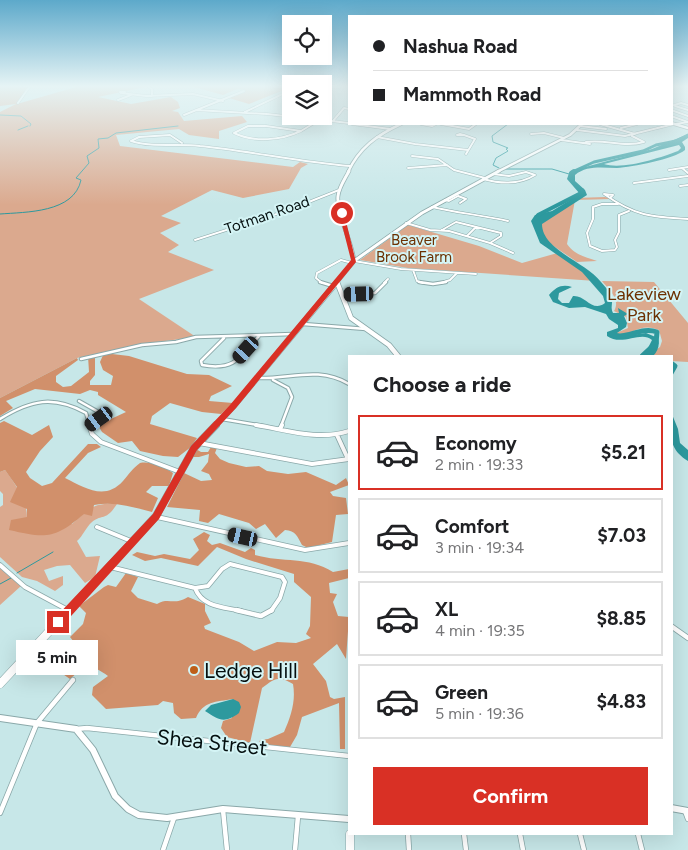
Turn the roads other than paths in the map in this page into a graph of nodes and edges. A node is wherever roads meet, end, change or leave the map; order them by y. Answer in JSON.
{"nodes":[{"id":1,"x":581,"y":125,"type":"edge"},
{"id":2,"x":310,"y":126,"type":"edge"},
{"id":3,"x":365,"y":126,"type":"edge"},
{"id":4,"x":397,"y":126,"type":"edge"},
{"id":5,"x":450,"y":126,"type":"edge"},
{"id":6,"x":474,"y":126,"type":"edge"},
{"id":7,"x":585,"y":126,"type":"edge"},
{"id":8,"x":610,"y":126,"type":"joint"},
{"id":9,"x":627,"y":126,"type":"edge"},
{"id":10,"x":668,"y":126,"type":"edge"},
{"id":11,"x":620,"y":128,"type":"junction"},
{"id":12,"x":390,"y":129,"type":"junction"},
{"id":13,"x":469,"y":129,"type":"junction"},
{"id":14,"x":606,"y":129,"type":"junction"},
{"id":15,"x":474,"y":130,"type":"dead end"},
{"id":16,"x":577,"y":130,"type":"junction"},
{"id":17,"x":301,"y":131,"type":"junction"},
{"id":18,"x":602,"y":133,"type":"junction"},
{"id":19,"x":531,"y":134,"type":"dead end"},
{"id":20,"x":636,"y":134,"type":"junction"},
{"id":21,"x":465,"y":135,"type":"dead end"},
{"id":22,"x":630,"y":135,"type":"junction"},
{"id":23,"x":377,"y":137,"type":"junction"},
{"id":24,"x":423,"y":139,"type":"dead end"},
{"id":25,"x":562,"y":139,"type":"junction"},
{"id":26,"x":182,"y":143,"type":"junction"},
{"id":27,"x":424,"y":145,"type":"junction"},
{"id":28,"x":468,"y":150,"type":"junction"},
{"id":29,"x":466,"y":154,"type":"dead end"},
{"id":30,"x":412,"y":156,"type":"dead end"},
{"id":31,"x":447,"y":165,"type":"junction"},
{"id":32,"x":350,"y":166,"type":"junction"},
{"id":33,"x":688,"y":167,"type":"edge"},
{"id":34,"x":408,"y":168,"type":"dead end"},
{"id":35,"x":681,"y":168,"type":"junction"},
{"id":36,"x":669,"y":170,"type":"dead end"},
{"id":37,"x":493,"y":174,"type":"junction"},
{"id":38,"x":688,"y":174,"type":"edge"},
{"id":39,"x":484,"y":178,"type":"junction"},
{"id":40,"x":634,"y":183,"type":"dead end"},
{"id":41,"x":688,"y":185,"type":"edge"},
{"id":42,"x":680,"y":186,"type":"dead end"},
{"id":43,"x":339,"y":190,"type":"junction"},
{"id":44,"x":611,"y":197,"type":"dead end"},
{"id":45,"x":445,"y":200,"type":"junction"},
{"id":46,"x":460,"y":203,"type":"dead end"},
{"id":47,"x":618,"y":204,"type":"junction"},
{"id":48,"x":432,"y":207,"type":"junction"},
{"id":49,"x":629,"y":211,"type":"junction"},
{"id":50,"x":688,"y":219,"type":"edge"},
{"id":51,"x":508,"y":221,"type":"dead end"},
{"id":52,"x":406,"y":223,"type":"junction"},
{"id":53,"x":476,"y":227,"type":"junction"},
{"id":54,"x":442,"y":230,"type":"junction"},
{"id":55,"x":467,"y":236,"type":"junction"},
{"id":56,"x":195,"y":240,"type":"dead end"},
{"id":57,"x":490,"y":243,"type":"junction"},
{"id":58,"x":513,"y":253,"type":"dead end"},
{"id":59,"x":353,"y":262,"type":"junction"},
{"id":60,"x":413,"y":270,"type":"junction"},
{"id":61,"x":457,"y":273,"type":"junction"},
{"id":62,"x":476,"y":274,"type":"dead end"},
{"id":63,"x":388,"y":279,"type":"dead end"},
{"id":64,"x":335,"y":286,"type":"junction"},
{"id":65,"x":342,"y":295,"type":"junction"},
{"id":66,"x":302,"y":324,"type":"junction"},
{"id":67,"x":366,"y":329,"type":"junction"},
{"id":68,"x":293,"y":334,"type":"junction"},
{"id":69,"x":259,"y":336,"type":"junction"},
{"id":70,"x":225,"y":337,"type":"junction"},
{"id":71,"x":397,"y":355,"type":"edge"},
{"id":72,"x":82,"y":359,"type":"dead end"},
{"id":73,"x":257,"y":378,"type":"junction"},
{"id":74,"x":273,"y":380,"type":"junction"},
{"id":75,"x":348,"y":383,"type":"edge"},
{"id":76,"x":79,"y":401,"type":"dead end"},
{"id":77,"x":0,"y":419,"type":"edge"},
{"id":78,"x":222,"y":419,"type":"junction"},
{"id":79,"x":90,"y":426,"type":"junction"},
{"id":80,"x":280,"y":430,"type":"junction"},
{"id":81,"x":348,"y":431,"type":"edge"},
{"id":82,"x":337,"y":435,"type":"junction"},
{"id":83,"x":199,"y":443,"type":"junction"},
{"id":84,"x":348,"y":459,"type":"edge"},
{"id":85,"x":180,"y":472,"type":"junction"},
{"id":86,"x":156,"y":516,"type":"junction"},
{"id":87,"x":97,"y":527,"type":"dead end"},
{"id":88,"x":133,"y":542,"type":"junction"},
{"id":89,"x":348,"y":543,"type":"edge"},
{"id":90,"x":0,"y":565,"type":"edge"},
{"id":91,"x":110,"y":567,"type":"junction"},
{"id":92,"x":194,"y":588,"type":"junction"},
{"id":93,"x":69,"y":610,"type":"junction"},
{"id":94,"x":673,"y":627,"type":"edge"},
{"id":95,"x":688,"y":638,"type":"edge"},
{"id":96,"x":73,"y":680,"type":"dead end"},
{"id":97,"x":0,"y":684,"type":"edge"},
{"id":98,"x":0,"y":718,"type":"edge"},
{"id":99,"x":37,"y":723,"type":"junction"},
{"id":100,"x":76,"y":729,"type":"junction"},
{"id":101,"x":348,"y":756,"type":"edge"},
{"id":102,"x":673,"y":808,"type":"edge"},
{"id":103,"x":223,"y":809,"type":"junction"},
{"id":104,"x":687,"y":811,"type":"edge"},
{"id":105,"x":0,"y":813,"type":"edge"},
{"id":106,"x":298,"y":815,"type":"junction"},
{"id":107,"x":174,"y":817,"type":"junction"},
{"id":108,"x":348,"y":819,"type":"edge"},
{"id":109,"x":688,"y":820,"type":"edge"},
{"id":110,"x":350,"y":835,"type":"edge"},
{"id":111,"x":408,"y":835,"type":"edge"},
{"id":112,"x":464,"y":835,"type":"edge"},
{"id":113,"x":520,"y":835,"type":"edge"},
{"id":114,"x":580,"y":835,"type":"edge"},
{"id":115,"x":638,"y":835,"type":"edge"},
{"id":116,"x":163,"y":850,"type":"edge"},
{"id":117,"x":227,"y":850,"type":"edge"},
{"id":118,"x":296,"y":850,"type":"edge"},
{"id":119,"x":350,"y":850,"type":"edge"},
{"id":120,"x":409,"y":850,"type":"edge"},
{"id":121,"x":466,"y":850,"type":"edge"},
{"id":122,"x":523,"y":850,"type":"edge"},
{"id":123,"x":584,"y":850,"type":"edge"},
{"id":124,"x":642,"y":850,"type":"edge"}],
"edges":[{"from":1,"to":16,"type":"main road"},
{"from":2,"to":17,"type":"street"},
{"from":3,"to":12,"type":"street"},
{"from":4,"to":12,"type":"main road"},
{"from":5,"to":13,"type":"street"},
{"from":6,"to":13,"type":"street"},
{"from":7,"to":14,"type":"street"},
{"from":8,"to":11,"type":"street"},
{"from":8,"to":14,"type":"street"},
{"from":9,"to":11,"type":"street"},
{"from":10,"to":20,"type":"street"},
{"from":11,"to":20,"type":"street"},
{"from":12,"to":23,"type":"main road"},
{"from":13,"to":15,"type":"street"},
{"from":14,"to":18,"type":"street"},
{"from":16,"to":18,"type":"street"},
{"from":16,"to":25,"type":"main road"},
{"from":17,"to":17,"type":"street"},
{"from":18,"to":22,"type":"street"},
{"from":19,"to":25,"type":"street"},
{"from":20,"to":22,"type":"street"},
{"from":21,"to":28,"type":"street"},
{"from":22,"to":25,"type":"street"},
{"from":23,"to":27,"type":"street"},
{"from":23,"to":32,"type":"main road"},
{"from":24,"to":27,"type":"street"},
{"from":25,"to":37,"type":"main road"},
{"from":26,"to":26,"type":"street"},
{"from":26,"to":32,"type":"street"},
{"from":27,"to":28,"type":"street"},
{"from":28,"to":29,"type":"street"},
{"from":30,"to":31,"type":"street"},
{"from":31,"to":34,"type":"street"},
{"from":31,"to":39,"type":"street"},
{"from":32,"to":43,"type":"main road"},
{"from":33,"to":35,"type":"street"},
{"from":35,"to":36,"type":"street"},
{"from":35,"to":38,"type":"street"},
{"from":37,"to":39,"type":"main road"},
{"from":37,"to":39,"type":"street"},
{"from":38,"to":40,"type":"street"},
{"from":39,"to":45,"type":"main road"},
{"from":41,"to":42,"type":"street"},
{"from":43,"to":56,"type":"street","name":"Totman Road"},
{"from":43,"to":59,"type":"main road"},
{"from":44,"to":47,"type":"street"},
{"from":45,"to":46,"type":"street"},
{"from":45,"to":48,"type":"main road"},
{"from":47,"to":49,"type":"street"},
{"from":47,"to":49,"type":"street"},
{"from":48,"to":51,"type":"street"},
{"from":48,"to":52,"type":"main road"},
{"from":49,"to":50,"type":"street"},
{"from":52,"to":54,"type":"street"},
{"from":52,"to":59,"type":"main road"},
{"from":53,"to":54,"type":"street"},
{"from":53,"to":55,"type":"street"},
{"from":53,"to":57,"type":"street"},
{"from":54,"to":55,"type":"street"},
{"from":55,"to":57,"type":"street"},
{"from":57,"to":58,"type":"street"},
{"from":59,"to":60,"type":"street"},
{"from":59,"to":64,"type":"main road"},
{"from":59,"to":64,"type":"street"},
{"from":60,"to":61,"type":"street"},
{"from":60,"to":61,"type":"street"},
{"from":61,"to":62,"type":"street"},
{"from":63,"to":65,"type":"street"},
{"from":64,"to":65,"type":"main road"},
{"from":64,"to":66,"type":"main road"},
{"from":65,"to":67,"type":"main road"},
{"from":66,"to":67,"type":"street"},
{"from":66,"to":68,"type":"main road"},
{"from":67,"to":71,"type":"main road"},
{"from":68,"to":69,"type":"street"},
{"from":68,"to":73,"type":"main road"},
{"from":69,"to":70,"type":"street"},
{"from":69,"to":70,"type":"street"},
{"from":70,"to":72,"type":"street"},
{"from":73,"to":74,"type":"street"},
{"from":73,"to":78,"type":"main road"},
{"from":74,"to":75,"type":"street"},
{"from":74,"to":80,"type":"street"},
{"from":76,"to":79,"type":"street"},
{"from":77,"to":79,"type":"street"},
{"from":78,"to":80,"type":"street"},
{"from":78,"to":83,"type":"main road"},
{"from":79,"to":85,"type":"street"},
{"from":80,"to":82,"type":"street"},
{"from":81,"to":82,"type":"street"},
{"from":82,"to":84,"type":"street"},
{"from":83,"to":84,"type":"street"},
{"from":83,"to":85,"type":"main road"},
{"from":85,"to":86,"type":"main road"},
{"from":86,"to":88,"type":"main road"},
{"from":86,"to":89,"type":"street"},
{"from":87,"to":88,"type":"street"},
{"from":88,"to":91,"type":"main road"},
{"from":90,"to":93,"type":"street"},
{"from":91,"to":92,"type":"street"},
{"from":91,"to":93,"type":"main road"},
{"from":92,"to":92,"type":"street"},
{"from":93,"to":97,"type":"main road"},
{"from":94,"to":95,"type":"street"},
{"from":96,"to":99,"type":"street"},
{"from":98,"to":99,"type":"street"},
{"from":99,"to":100,"type":"street"},
{"from":99,"to":105,"type":"street"},
{"from":100,"to":101,"type":"street","name":"Shea Street"},
{"from":100,"to":107,"type":"street"},
{"from":102,"to":104,"type":"street"},
{"from":103,"to":106,"type":"street"},
{"from":103,"to":107,"type":"street"},
{"from":103,"to":117,"type":"street"},
{"from":104,"to":109,"type":"street"},
{"from":106,"to":108,"type":"street"},
{"from":106,"to":118,"type":"street"},
{"from":107,"to":116,"type":"street"},
{"from":110,"to":119,"type":"main road"},
{"from":111,"to":120,"type":"street"},
{"from":112,"to":121,"type":"street"},
{"from":113,"to":122,"type":"street"},
{"from":114,"to":123,"type":"street"},
{"from":115,"to":124,"type":"street"}]}
